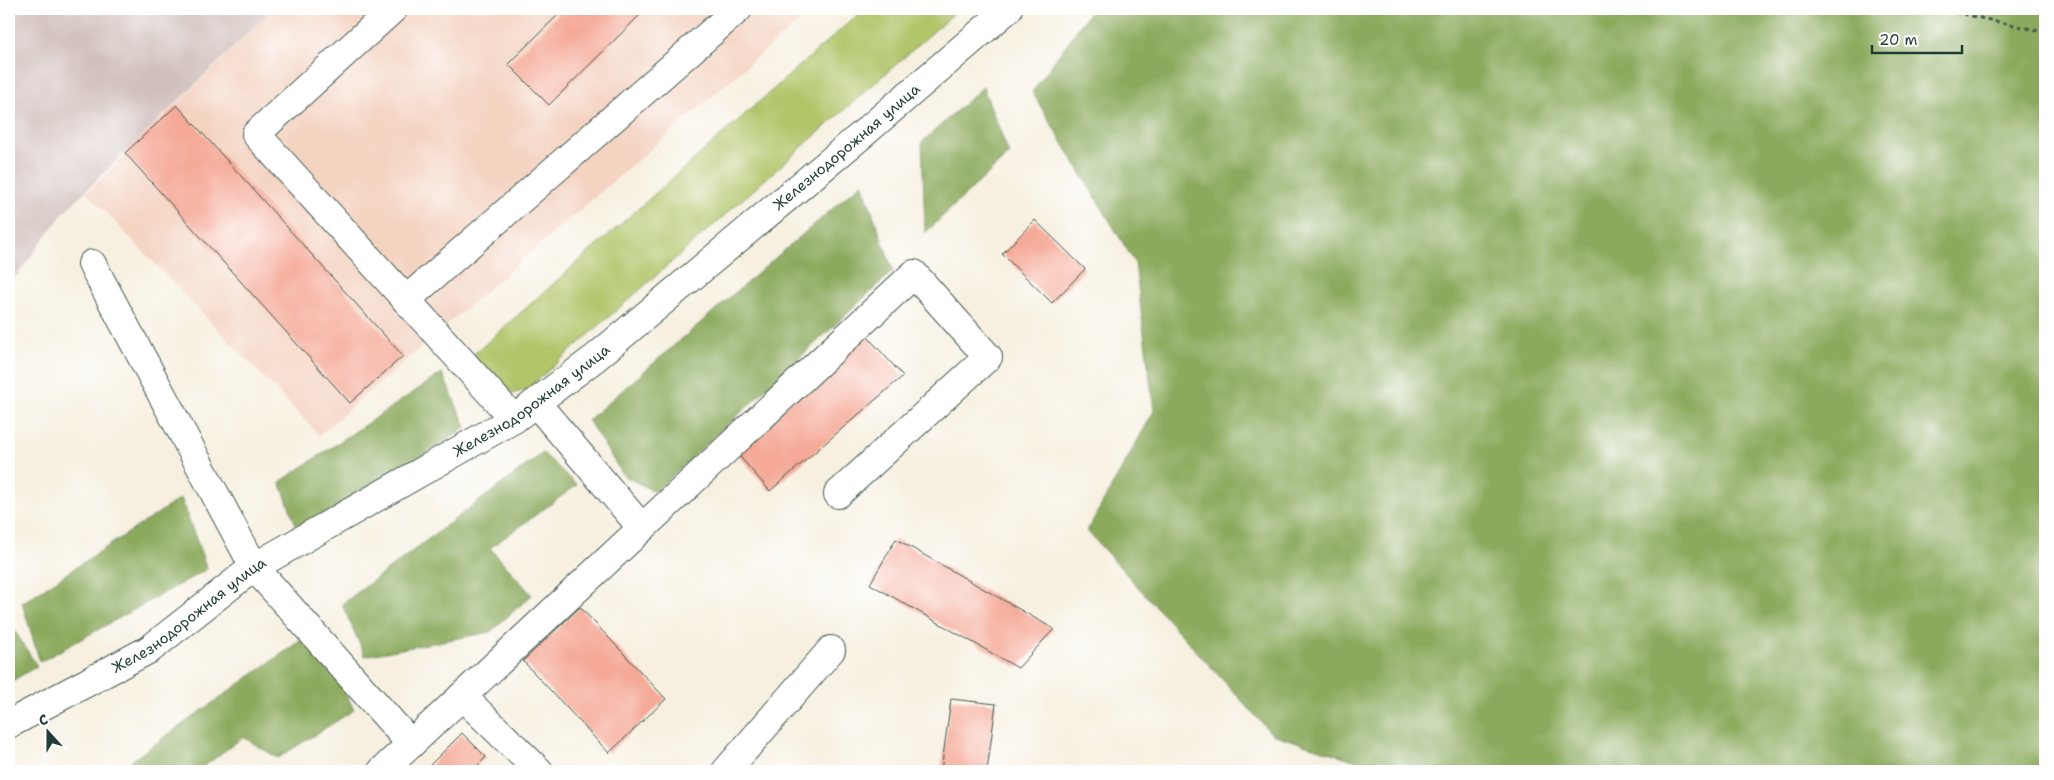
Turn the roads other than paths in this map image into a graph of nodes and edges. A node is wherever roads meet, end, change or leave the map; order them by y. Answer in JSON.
{"nodes":[{"id":1,"x":393,"y":9,"type":"edge"},
{"id":2,"x":738,"y":9,"type":"edge"},
{"id":3,"x":1008,"y":9,"type":"edge"},
{"id":4,"x":92,"y":264,"type":"dead end"},
{"id":5,"x":406,"y":300,"type":"junction"},
{"id":6,"x":536,"y":403,"type":"junction"},
{"id":7,"x":514,"y":419,"type":"junction"},
{"id":8,"x":838,"y":494,"type":"dead end"},
{"id":9,"x":642,"y":528,"type":"junction"},
{"id":10,"x":254,"y":567,"type":"junction"},
{"id":11,"x":831,"y":650,"type":"dead end"},
{"id":12,"x":462,"y":696,"type":"junction"},
{"id":13,"x":9,"y":724,"type":"edge"},
{"id":14,"x":411,"y":744,"type":"junction"},
{"id":15,"x":382,"y":771,"type":"edge"},
{"id":16,"x":540,"y":771,"type":"edge"},
{"id":17,"x":726,"y":771,"type":"edge"}],
"edges":[{"from":1,"to":5,"type":"street"},
{"from":2,"to":5,"type":"street"},
{"from":3,"to":6,"type":"street","name":"Железнодорожная улица"},
{"from":4,"to":10,"type":"street"},
{"from":5,"to":7,"type":"street"},
{"from":6,"to":7,"type":"street","name":"Железнодорожная улица"},
{"from":6,"to":9,"type":"street"},
{"from":7,"to":10,"type":"street","name":"Железнодорожная улица"},
{"from":8,"to":9,"type":"street"},
{"from":9,"to":12,"type":"street"},
{"from":10,"to":13,"type":"street","name":"Железнодорожная улица"},
{"from":10,"to":14,"type":"street"},
{"from":11,"to":17,"type":"street"},
{"from":12,"to":14,"type":"street"},
{"from":12,"to":16,"type":"street"},
{"from":14,"to":15,"type":"street"}]}
